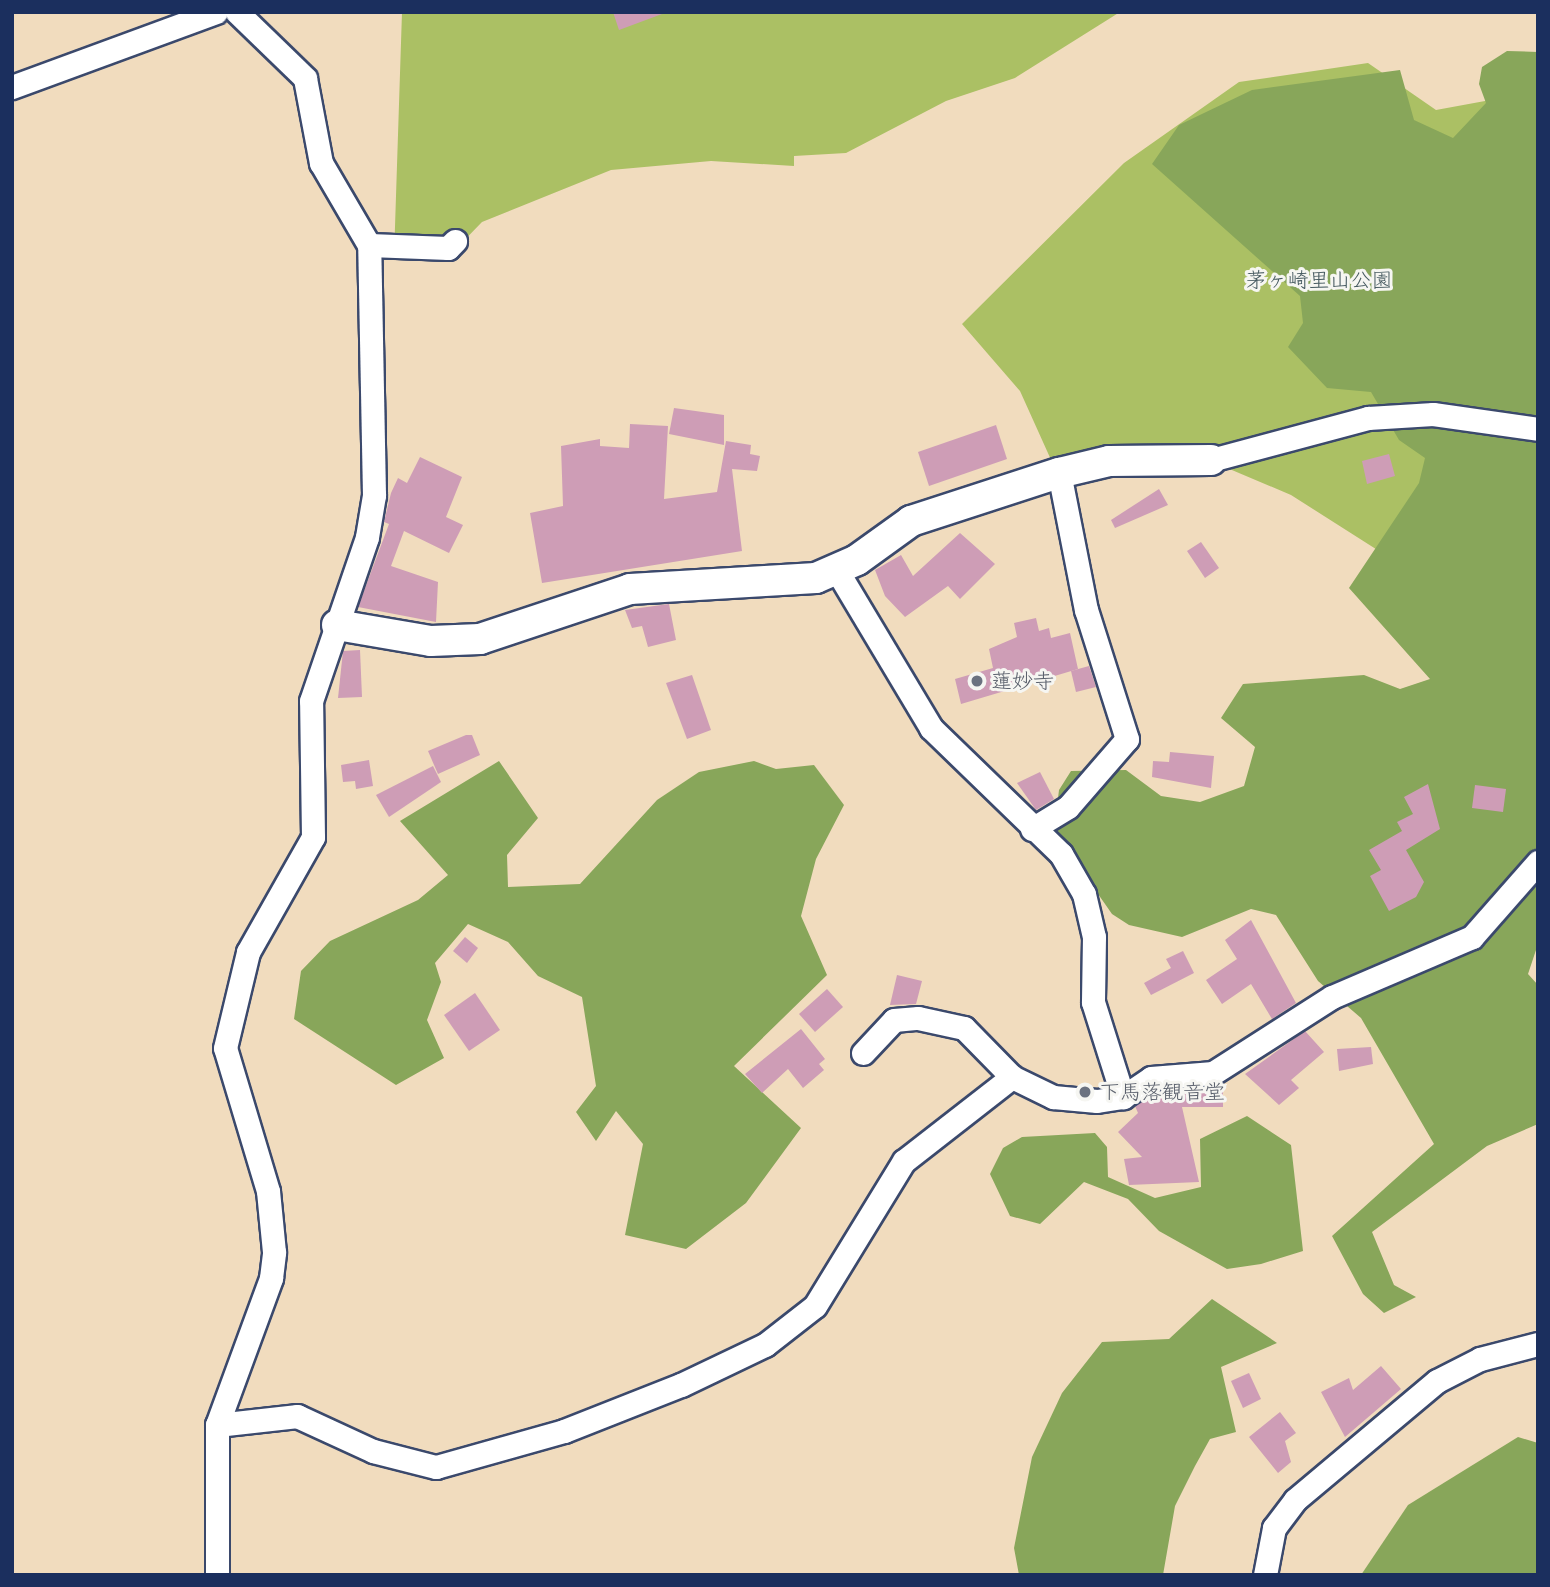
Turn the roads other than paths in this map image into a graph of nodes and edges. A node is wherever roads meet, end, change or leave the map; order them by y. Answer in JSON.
{"nodes":[{"id":1,"x":216,"y":12,"type":"edge"},
{"id":2,"x":237,"y":12,"type":"edge"},
{"id":3,"x":12,"y":87,"type":"edge"},
{"id":4,"x":455,"y":241,"type":"dead end"},
{"id":5,"x":369,"y":245,"type":"junction"},
{"id":6,"x":1538,"y":429,"type":"edge"},
{"id":7,"x":1211,"y":460,"type":"joint"},
{"id":8,"x":1059,"y":473,"type":"junction"},
{"id":9,"x":836,"y":569,"type":"junction"},
{"id":10,"x":337,"y":625,"type":"junction"},
{"id":11,"x":1032,"y":829,"type":"junction"},
{"id":12,"x":1538,"y":862,"type":"edge"},
{"id":13,"x":863,"y":1053,"type":"dead end"},
{"id":14,"x":1012,"y":1077,"type":"junction"},
{"id":15,"x":1123,"y":1097,"type":"junction"},
{"id":16,"x":1538,"y":1344,"type":"edge"},
{"id":17,"x":217,"y":1425,"type":"junction"},
{"id":18,"x":217,"y":1575,"type":"edge"},
{"id":19,"x":1265,"y":1575,"type":"edge"}],
"edges":[{"from":1,"to":3,"type":"street"},
{"from":2,"to":5,"type":"street"},
{"from":4,"to":5,"type":"street"},
{"from":5,"to":10,"type":"street"},
{"from":6,"to":7,"type":"street"},
{"from":7,"to":8,"type":"street"},
{"from":8,"to":9,"type":"street"},
{"from":8,"to":11,"type":"street"},
{"from":9,"to":10,"type":"street"},
{"from":9,"to":11,"type":"street"},
{"from":10,"to":17,"type":"street"},
{"from":11,"to":15,"type":"street"},
{"from":12,"to":15,"type":"street"},
{"from":13,"to":14,"type":"street"},
{"from":14,"to":15,"type":"street"},
{"from":14,"to":17,"type":"street"},
{"from":16,"to":19,"type":"street"},
{"from":17,"to":18,"type":"street"}]}
